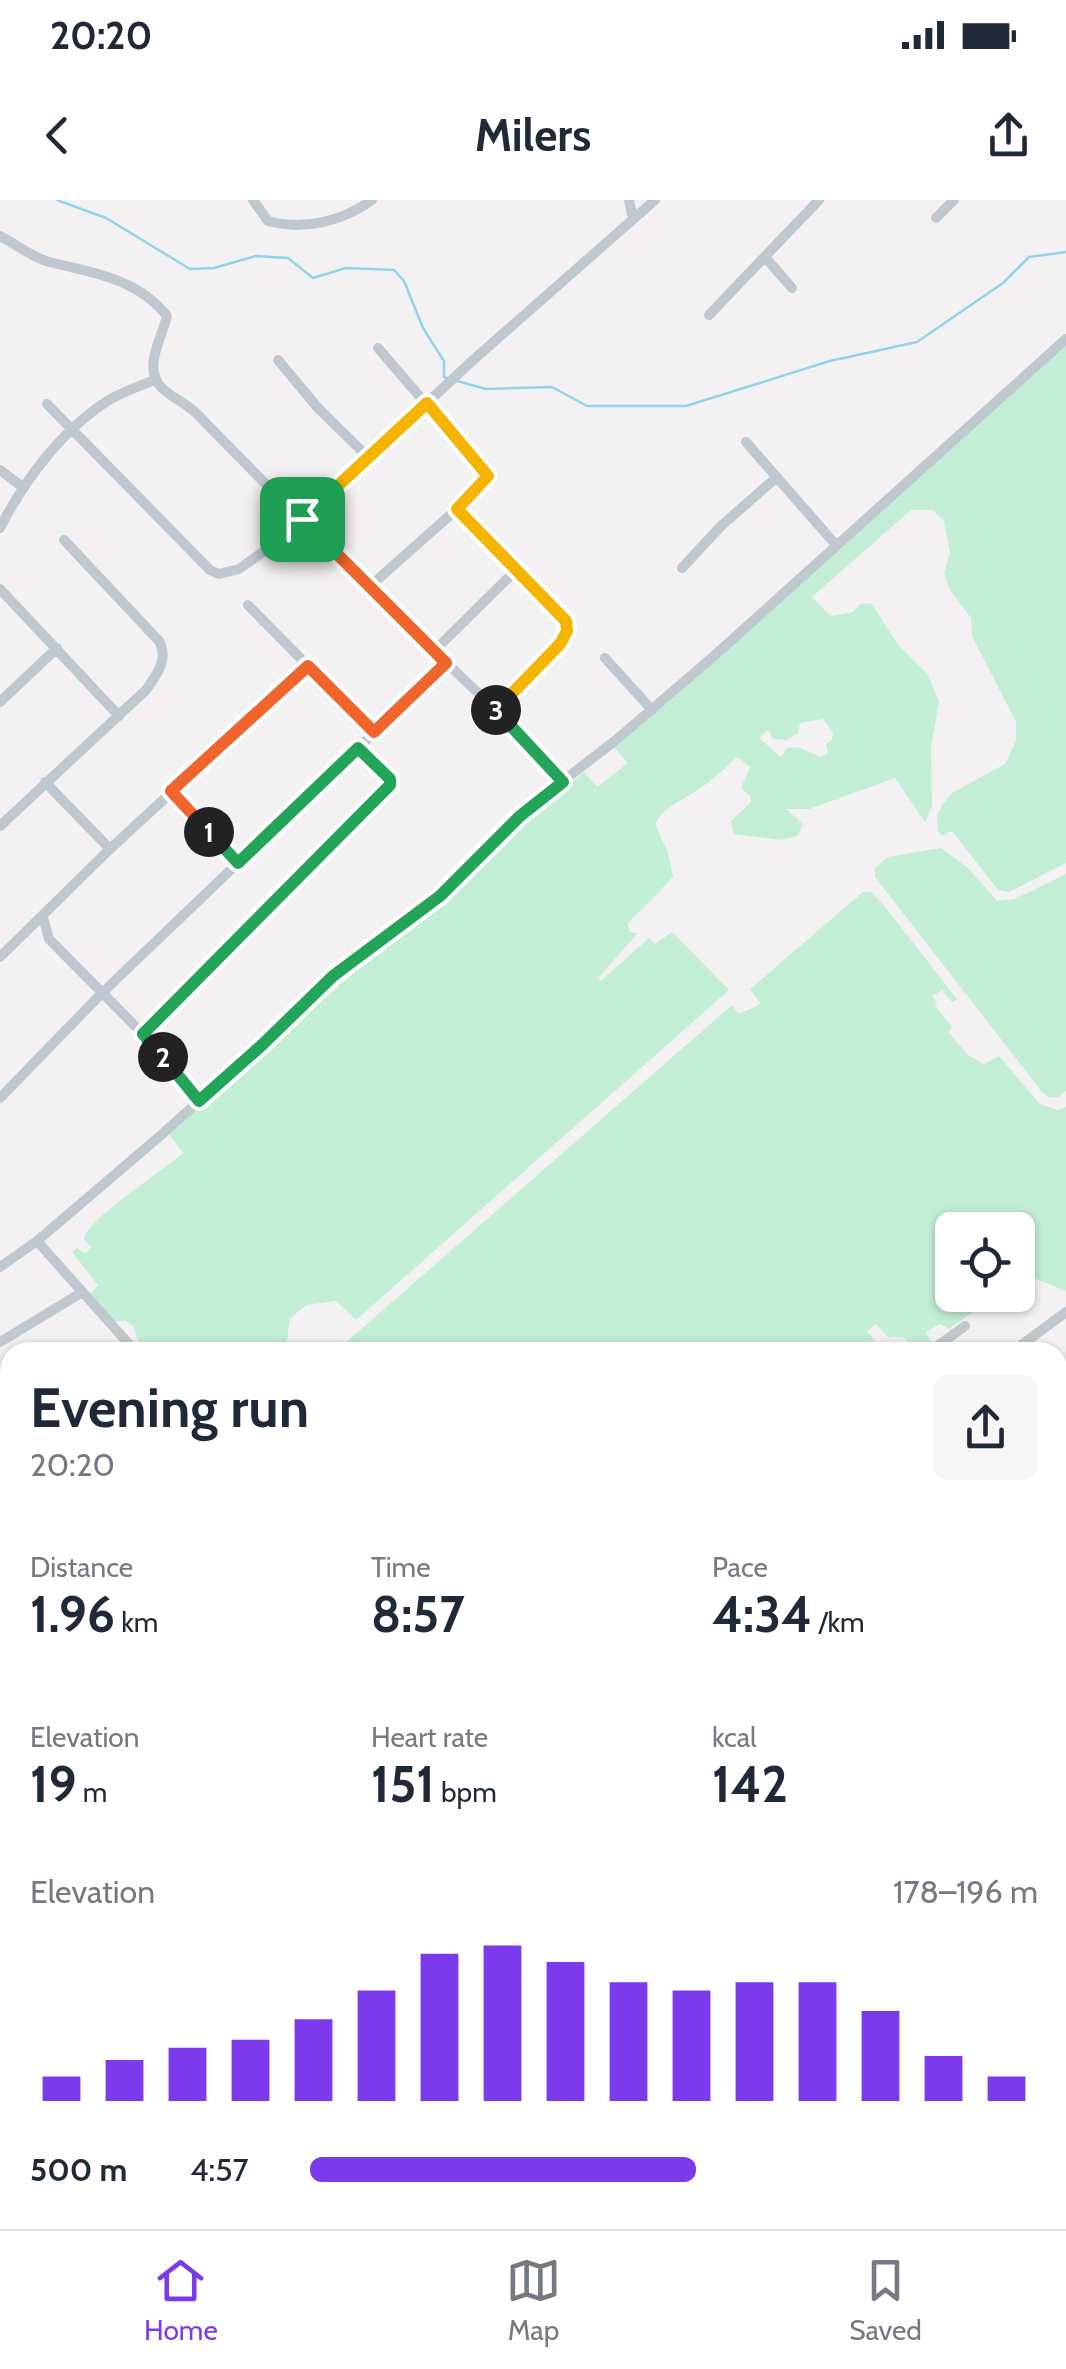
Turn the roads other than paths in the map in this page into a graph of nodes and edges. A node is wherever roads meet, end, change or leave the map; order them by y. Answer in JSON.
{"nodes":[{"id":1,"x":253,"y":200,"type":"edge"},
{"id":2,"x":372,"y":200,"type":"edge"},
{"id":3,"x":630,"y":200,"type":"edge"},
{"id":4,"x":655,"y":200,"type":"edge"},
{"id":5,"x":820,"y":200,"type":"edge"},
{"id":6,"x":954,"y":200,"type":"edge"},
{"id":7,"x":936,"y":218,"type":"dead end"},
{"id":8,"x":633,"y":220,"type":"junction"},
{"id":9,"x":0,"y":236,"type":"edge"},
{"id":10,"x":765,"y":256,"type":"junction"},
{"id":11,"x":792,"y":288,"type":"dead end"},
{"id":12,"x":709,"y":315,"type":"dead end"},
{"id":13,"x":1066,"y":339,"type":"edge"},
{"id":14,"x":378,"y":348,"type":"dead end"},
{"id":15,"x":278,"y":360,"type":"dead end"},
{"id":16,"x":156,"y":379,"type":"junction"},
{"id":17,"x":427,"y":403,"type":"junction"},
{"id":18,"x":47,"y":404,"type":"dead end"},
{"id":19,"x":74,"y":428,"type":"junction"},
{"id":20,"x":746,"y":442,"type":"dead end"},
{"id":21,"x":368,"y":457,"type":"junction"},
{"id":22,"x":0,"y":470,"type":"edge"},
{"id":23,"x":776,"y":477,"type":"junction"},
{"id":24,"x":24,"y":488,"type":"junction"},
{"id":25,"x":457,"y":509,"type":"junction"},
{"id":26,"x":302,"y":519,"type":"junction"},
{"id":27,"x":0,"y":528,"type":"edge"},
{"id":28,"x":64,"y":540,"type":"dead end"},
{"id":29,"x":836,"y":545,"type":"junction"},
{"id":30,"x":682,"y":568,"type":"dead end"},
{"id":31,"x":516,"y":570,"type":"junction"},
{"id":32,"x":368,"y":588,"type":"junction"},
{"id":33,"x":0,"y":589,"type":"edge"},
{"id":34,"x":248,"y":605,"type":"dead end"},
{"id":35,"x":58,"y":648,"type":"junction"},
{"id":36,"x":434,"y":651,"type":"junction"},
{"id":37,"x":605,"y":658,"type":"dead end"},
{"id":38,"x":446,"y":663,"type":"junction"},
{"id":39,"x":308,"y":666,"type":"junction"},
{"id":40,"x":0,"y":702,"type":"edge"},
{"id":41,"x":496,"y":710,"type":"junction"},
{"id":42,"x":652,"y":710,"type":"junction"},
{"id":43,"x":119,"y":716,"type":"junction"},
{"id":44,"x":374,"y":732,"type":"junction"},
{"id":45,"x":358,"y":748,"type":"junction"},
{"id":46,"x":45,"y":782,"type":"junction"},
{"id":47,"x":563,"y":782,"type":"junction"},
{"id":48,"x":171,"y":791,"type":"junction"},
{"id":49,"x":0,"y":826,"type":"edge"},
{"id":50,"x":110,"y":848,"type":"junction"},
{"id":51,"x":238,"y":863,"type":"junction"},
{"id":52,"x":43,"y":917,"type":"junction"},
{"id":53,"x":26,"y":934,"type":"junction"},
{"id":54,"x":49,"y":939,"type":"junction"},
{"id":55,"x":0,"y":957,"type":"edge"},
{"id":56,"x":102,"y":993,"type":"junction"},
{"id":57,"x":143,"y":1034,"type":"junction"},
{"id":58,"x":0,"y":1098,"type":"edge"},
{"id":59,"x":199,"y":1101,"type":"junction"},
{"id":60,"x":37,"y":1241,"type":"junction"},
{"id":61,"x":0,"y":1266,"type":"edge"},
{"id":62,"x":81,"y":1294,"type":"junction"},
{"id":63,"x":1066,"y":1312,"type":"edge"},
{"id":64,"x":964,"y":1326,"type":"dead end"},
{"id":65,"x":0,"y":1342,"type":"edge"},
{"id":66,"x":127,"y":1342,"type":"edge"},
{"id":67,"x":942,"y":1342,"type":"edge"},
{"id":68,"x":1026,"y":1342,"type":"edge"}],
"edges":[{"from":1,"to":2,"type":"street"},
{"from":3,"to":8,"type":"street"},
{"from":4,"to":8,"type":"street"},
{"from":5,"to":10,"type":"street"},
{"from":6,"to":7,"type":"street"},
{"from":8,"to":17,"type":"street"},
{"from":9,"to":16,"type":"street"},
{"from":10,"to":11,"type":"street"},
{"from":10,"to":12,"type":"street"},
{"from":13,"to":29,"type":"street"},
{"from":14,"to":17,"type":"street"},
{"from":15,"to":21,"type":"street"},
{"from":16,"to":19,"type":"street"},
{"from":16,"to":26,"type":"street"},
{"from":17,"to":21,"type":"street"},
{"from":17,"to":25,"type":"street"},
{"from":18,"to":19,"type":"street"},
{"from":19,"to":24,"type":"street"},
{"from":19,"to":26,"type":"street"},
{"from":20,"to":23,"type":"street"},
{"from":21,"to":26,"type":"street"},
{"from":22,"to":24,"type":"street"},
{"from":23,"to":29,"type":"street"},
{"from":23,"to":30,"type":"street"},
{"from":24,"to":27,"type":"street"},
{"from":25,"to":31,"type":"street"},
{"from":25,"to":32,"type":"street"},
{"from":26,"to":32,"type":"street"},
{"from":28,"to":43,"type":"street"},
{"from":29,"to":42,"type":"street"},
{"from":31,"to":36,"type":"street"},
{"from":31,"to":41,"type":"street"},
{"from":32,"to":36,"type":"street"},
{"from":33,"to":35,"type":"street"},
{"from":34,"to":39,"type":"street"},
{"from":35,"to":40,"type":"street"},
{"from":35,"to":43,"type":"street"},
{"from":36,"to":38,"type":"street"},
{"from":37,"to":42,"type":"street"},
{"from":38,"to":41,"type":"street"},
{"from":38,"to":44,"type":"street"},
{"from":39,"to":44,"type":"street"},
{"from":39,"to":48,"type":"street"},
{"from":41,"to":47,"type":"street"},
{"from":42,"to":47,"type":"street"},
{"from":43,"to":46,"type":"street"},
{"from":44,"to":45,"type":"street"},
{"from":45,"to":51,"type":"street"},
{"from":45,"to":57,"type":"street"},
{"from":46,"to":49,"type":"street"},
{"from":46,"to":50,"type":"street"},
{"from":47,"to":59,"type":"street"},
{"from":48,"to":50,"type":"street"},
{"from":48,"to":51,"type":"street"},
{"from":50,"to":52,"type":"street"},
{"from":51,"to":56,"type":"street"},
{"from":52,"to":53,"type":"street"},
{"from":52,"to":54,"type":"street"},
{"from":53,"to":54,"type":"street"},
{"from":53,"to":55,"type":"street"},
{"from":54,"to":56,"type":"street"},
{"from":56,"to":57,"type":"street"},
{"from":56,"to":58,"type":"street"},
{"from":57,"to":59,"type":"street"},
{"from":59,"to":60,"type":"street"},
{"from":60,"to":61,"type":"street"},
{"from":60,"to":62,"type":"street"},
{"from":62,"to":65,"type":"street"},
{"from":62,"to":66,"type":"street"},
{"from":63,"to":68,"type":"street"},
{"from":64,"to":67,"type":"street"}]}
